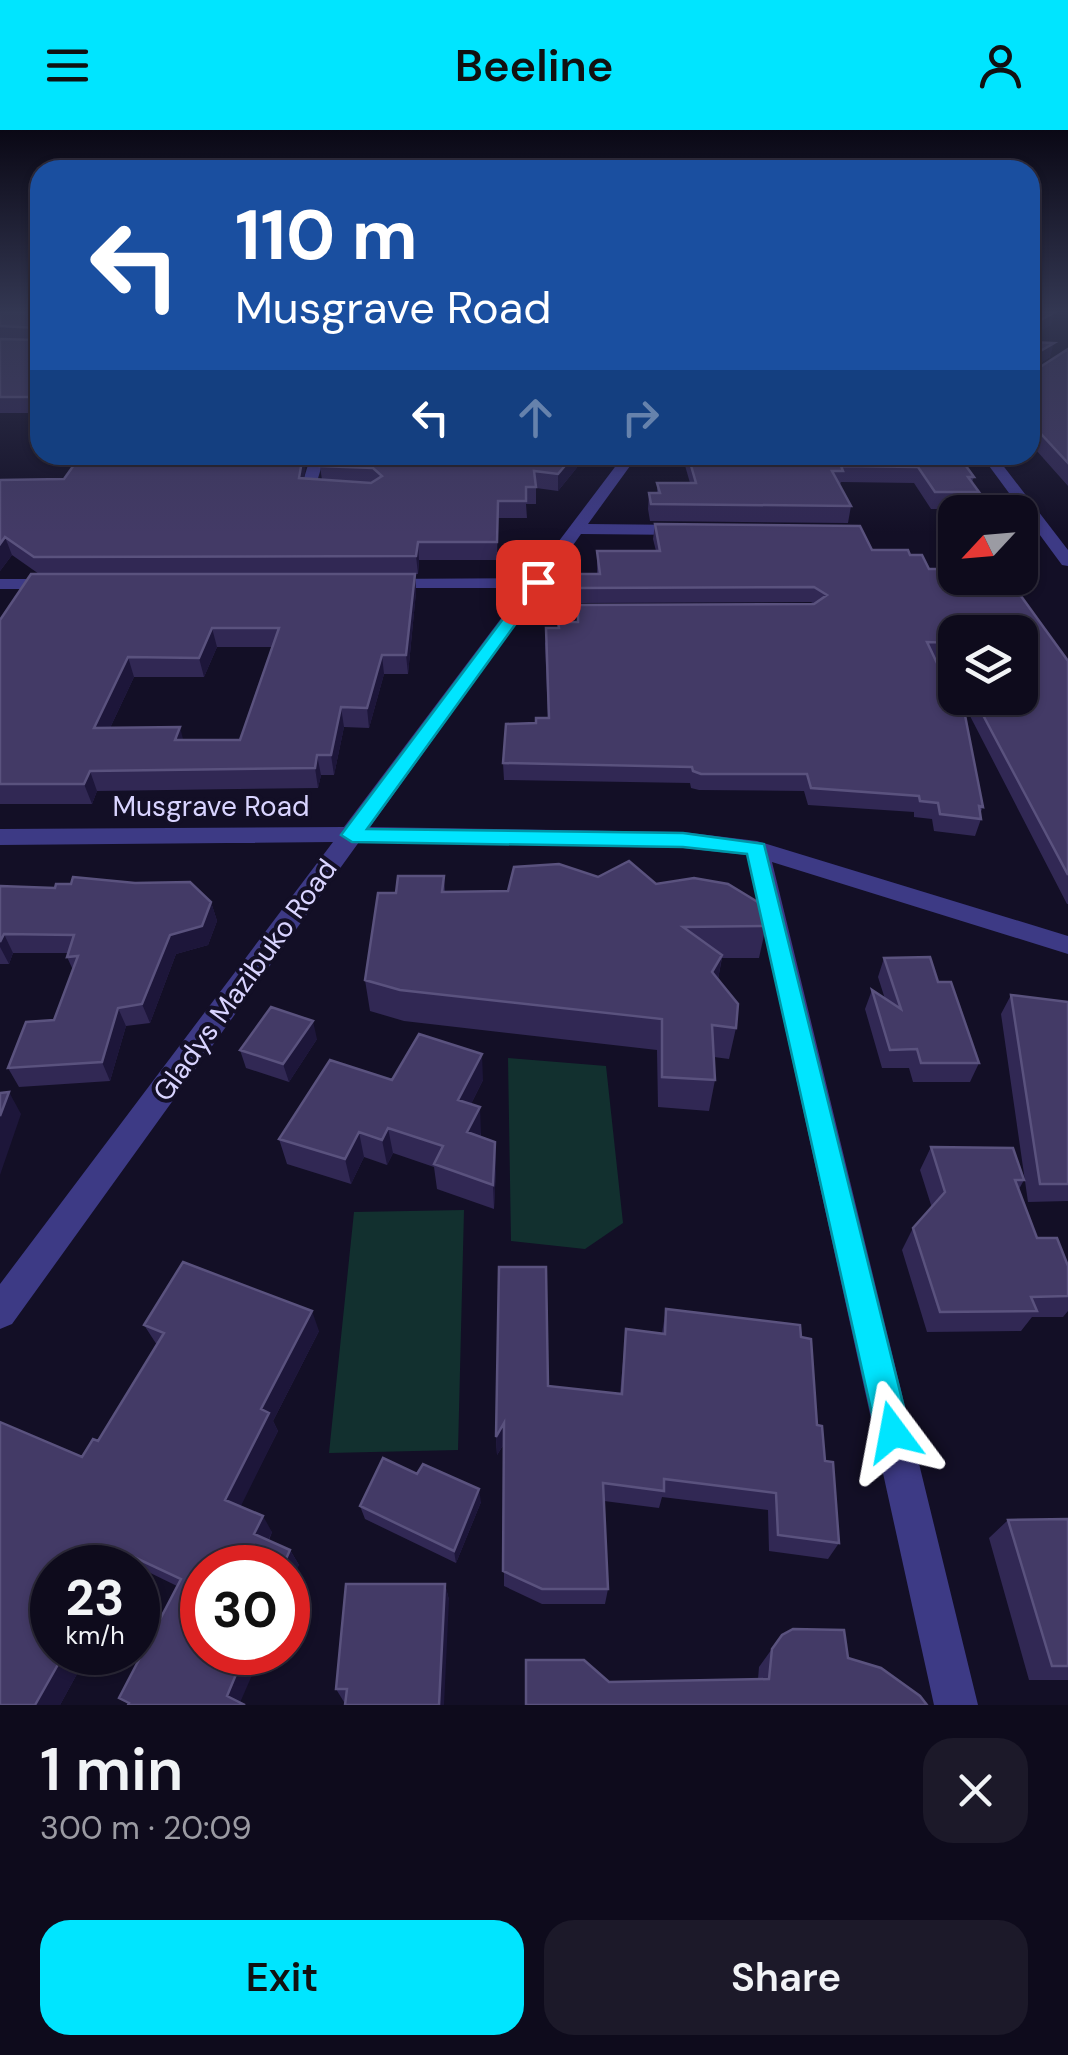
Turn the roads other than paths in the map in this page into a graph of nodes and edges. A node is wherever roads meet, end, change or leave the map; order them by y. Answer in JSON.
{"nodes":[{"id":1,"x":316,"y":465,"type":"edge"},
{"id":2,"x":624,"y":465,"type":"edge"},
{"id":3,"x":996,"y":465,"type":"edge"},
{"id":4,"x":343,"y":491,"type":"edge"},
{"id":5,"x":576,"y":529,"type":"junction"},
{"id":6,"x":709,"y":530,"type":"edge"},
{"id":7,"x":1068,"y":561,"type":"edge"},
{"id":8,"x":538,"y":582,"type":"junction"},
{"id":9,"x":359,"y":583,"type":"edge"},
{"id":10,"x":0,"y":584,"type":"edge"},
{"id":11,"x":80,"y":584,"type":"edge"},
{"id":12,"x":634,"y":611,"type":"edge"},
{"id":13,"x":516,"y":612,"type":"junction"},
{"id":14,"x":352,"y":835,"type":"junction"},
{"id":15,"x":0,"y":838,"type":"edge"},
{"id":16,"x":756,"y":848,"type":"junction"},
{"id":17,"x":1068,"y":945,"type":"edge"},
{"id":18,"x":0,"y":1312,"type":"edge"},
{"id":19,"x":956,"y":1705,"type":"edge"}],
"edges":[{"from":1,"to":4,"type":"street"},
{"from":2,"to":5,"type":"street","name":"Gladys Mazibuko Road"},
{"from":3,"to":7,"type":"street"},
{"from":5,"to":6,"type":"street"},
{"from":5,"to":8,"type":"street","name":"Gladys Mazibuko Road"},
{"from":8,"to":9,"type":"street"},
{"from":8,"to":13,"type":"street","name":"Gladys Mazibuko Road"},
{"from":10,"to":11,"type":"street"},
{"from":12,"to":13,"type":"street"},
{"from":13,"to":14,"type":"street","name":"Gladys Mazibuko Road"},
{"from":14,"to":15,"type":"street","name":"Musgrave Road"},
{"from":14,"to":16,"type":"street","name":"Musgrave Road"},
{"from":14,"to":18,"type":"street","name":"Gladys Mazibuko Road"},
{"from":16,"to":17,"type":"street","name":"Musgrave Road"},
{"from":16,"to":19,"type":"street"}]}
